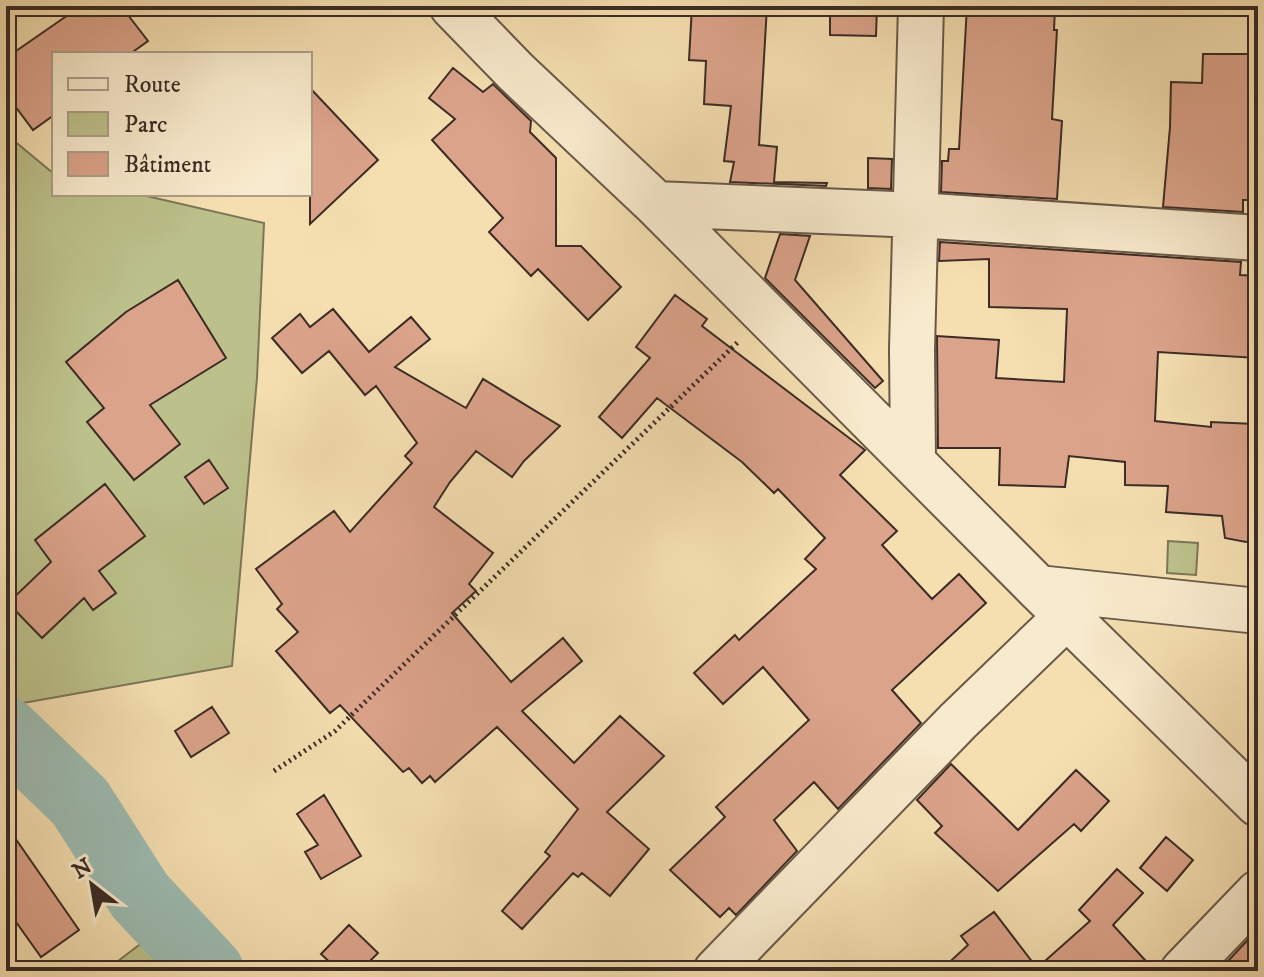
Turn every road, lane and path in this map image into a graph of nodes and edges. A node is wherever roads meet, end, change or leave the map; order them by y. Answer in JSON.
{"nodes":[{"id":1,"x":452,"y":6,"type":"edge"},
{"id":2,"x":921,"y":6,"type":"edge"},
{"id":3,"x":656,"y":204,"type":"junction"},
{"id":4,"x":917,"y":215,"type":"junction"},
{"id":5,"x":1258,"y":238,"type":"edge"},
{"id":6,"x":766,"y":316,"type":"junction"},
{"id":7,"x":913,"y":461,"type":"junction"},
{"id":8,"x":1052,"y":602,"type":"junction"},
{"id":9,"x":1258,"y":611,"type":"edge"},
{"id":10,"x":274,"y":771,"type":"dead end"},
{"id":11,"x":1258,"y":804,"type":"edge"},
{"id":12,"x":1258,"y":893,"type":"edge"},
{"id":13,"x":716,"y":971,"type":"edge"},
{"id":14,"x":1183,"y":971,"type":"edge"}],
"edges":[{"from":1,"to":3,"type":"street"},
{"from":2,"to":4,"type":"street"},
{"from":3,"to":4,"type":"street"},
{"from":3,"to":6,"type":"street"},
{"from":4,"to":5,"type":"street"},
{"from":4,"to":7,"type":"street"},
{"from":6,"to":7,"type":"street"},
{"from":6,"to":10,"type":"path"},
{"from":7,"to":8,"type":"street"},
{"from":8,"to":9,"type":"street"},
{"from":8,"to":11,"type":"street"},
{"from":8,"to":13,"type":"street"},
{"from":12,"to":14,"type":"street"}]}
